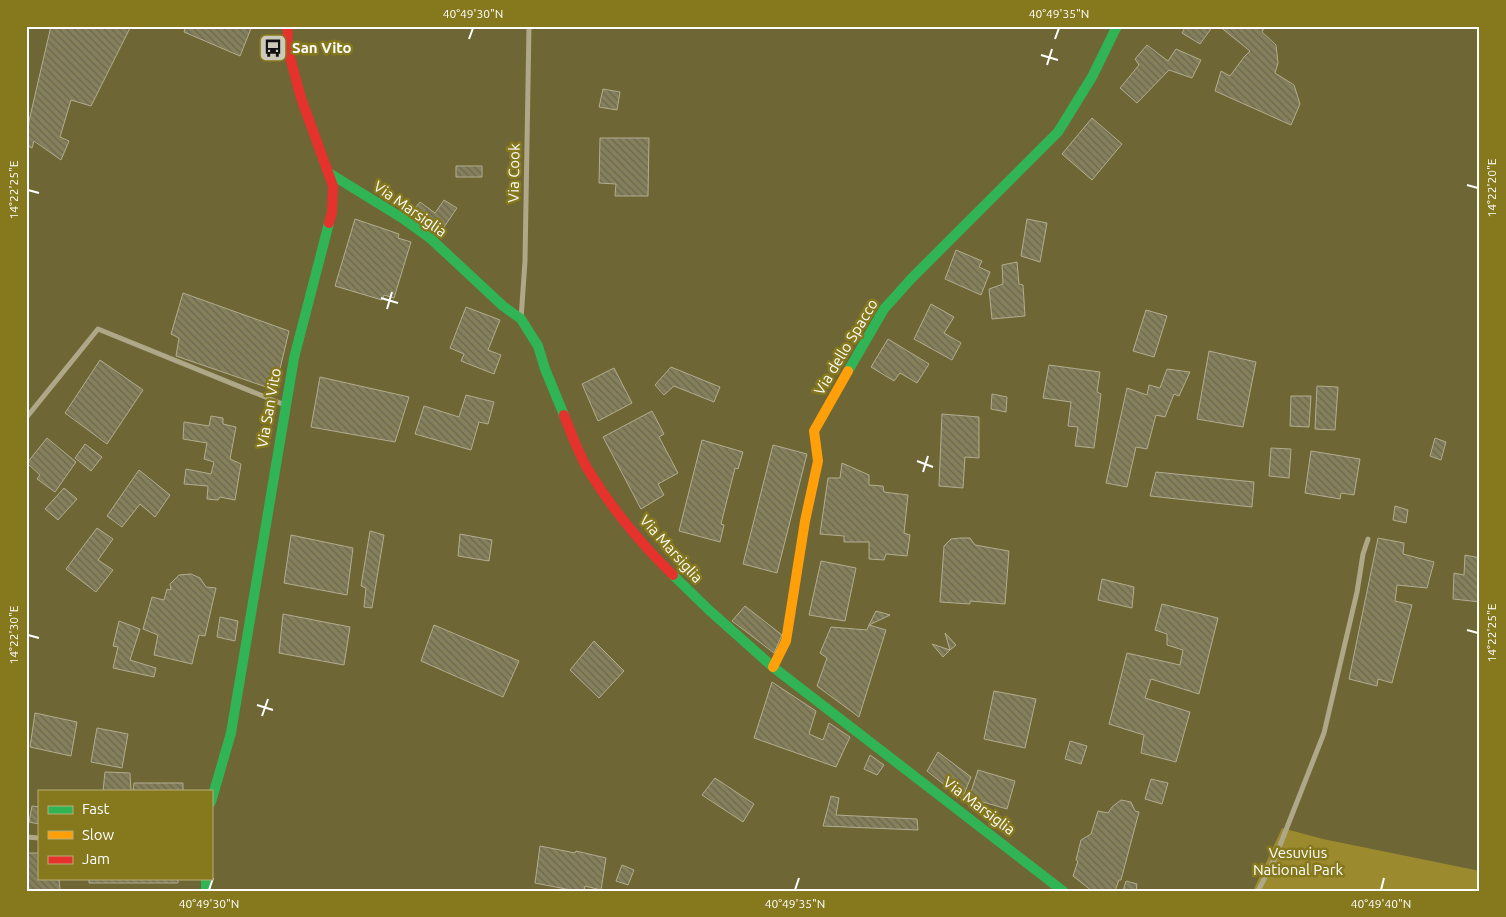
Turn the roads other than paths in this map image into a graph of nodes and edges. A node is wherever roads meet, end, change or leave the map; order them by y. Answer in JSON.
{"nodes":[{"id":1,"x":288,"y":26,"type":"edge"},
{"id":2,"x":529,"y":26,"type":"edge"},
{"id":3,"x":1117,"y":26,"type":"edge"},
{"id":4,"x":329,"y":173,"type":"junction"},
{"id":5,"x":521,"y":319,"type":"junction"},
{"id":6,"x":285,"y":405,"type":"junction"},
{"id":7,"x":26,"y":418,"type":"edge"},
{"id":8,"x":1368,"y":540,"type":"dead end"},
{"id":9,"x":773,"y":667,"type":"junction"},
{"id":10,"x":212,"y":798,"type":"edge"},
{"id":11,"x":1063,"y":891,"type":"edge"},
{"id":12,"x":1258,"y":891,"type":"edge"}],
"edges":[{"from":1,"to":4,"type":"street","name":"Via San Vito"},
{"from":2,"to":5,"type":"street","name":"Via Cook"},
{"from":3,"to":9,"type":"street","name":"Via dello Spacco"},
{"from":4,"to":5,"type":"street","name":"Via Marsiglia"},
{"from":4,"to":6,"type":"street","name":"Via San Vito"},
{"from":5,"to":9,"type":"street","name":"Via Marsiglia"},
{"from":6,"to":7,"type":"street"},
{"from":6,"to":10,"type":"street","name":"Via San Vito"},
{"from":8,"to":12,"type":"street"},
{"from":9,"to":11,"type":"street","name":"Via Marsiglia"}]}
